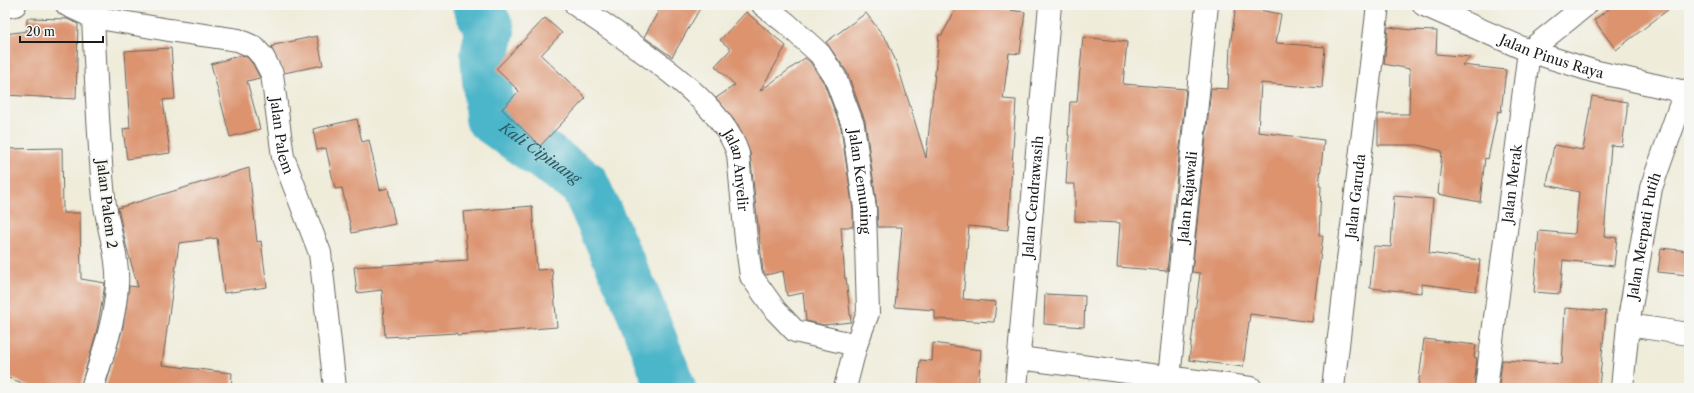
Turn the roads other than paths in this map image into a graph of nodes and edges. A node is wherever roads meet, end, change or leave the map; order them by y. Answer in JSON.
{"nodes":[{"id":1,"x":15,"y":5,"type":"edge"},
{"id":2,"x":66,"y":5,"type":"edge"},
{"id":3,"x":576,"y":5,"type":"edge"},
{"id":4,"x":763,"y":5,"type":"edge"},
{"id":5,"x":1207,"y":5,"type":"edge"},
{"id":6,"x":1378,"y":5,"type":"edge"},
{"id":7,"x":1424,"y":5,"type":"edge"},
{"id":8,"x":1586,"y":5,"type":"edge"},
{"id":9,"x":1048,"y":6,"type":"edge"},
{"id":10,"x":5,"y":7,"type":"edge"},
{"id":11,"x":93,"y":17,"type":"junction"},
{"id":12,"x":1529,"y":51,"type":"junction"},
{"id":13,"x":1687,"y":90,"type":"edge"},
{"id":14,"x":1628,"y":325,"type":"junction"},
{"id":15,"x":1689,"y":334,"type":"edge"},
{"id":16,"x":856,"y":345,"type":"junction"},
{"id":17,"x":1019,"y":358,"type":"junction"},
{"id":18,"x":1168,"y":383,"type":"edge"},
{"id":19,"x":92,"y":388,"type":"edge"},
{"id":20,"x":335,"y":388,"type":"edge"},
{"id":21,"x":845,"y":388,"type":"edge"},
{"id":22,"x":1016,"y":388,"type":"edge"},
{"id":23,"x":1251,"y":388,"type":"edge"},
{"id":24,"x":1333,"y":388,"type":"edge"},
{"id":25,"x":1486,"y":388,"type":"edge"},
{"id":26,"x":1622,"y":388,"type":"edge"}],
"edges":[{"from":1,"to":10,"type":"street"},
{"from":2,"to":11,"type":"street","name":"Jalan Palem"},
{"from":3,"to":16,"type":"street","name":"Jalan Anyelir"},
{"from":4,"to":16,"type":"street","name":"Jalan Kemuning"},
{"from":5,"to":18,"type":"street","name":"Jalan Rajawali"},
{"from":6,"to":24,"type":"street","name":"Jalan Garuda"},
{"from":7,"to":12,"type":"street","name":"Jalan Pinus Raya"},
{"from":8,"to":12,"type":"street"},
{"from":9,"to":17,"type":"street","name":"Jalan Cendrawasih"},
{"from":11,"to":19,"type":"street","name":"Jalan Palem 2"},
{"from":11,"to":20,"type":"street","name":"Jalan Palem"},
{"from":12,"to":13,"type":"street","name":"Jalan Pinus Raya"},
{"from":12,"to":25,"type":"street","name":"Jalan Merak"},
{"from":13,"to":14,"type":"street","name":"Jalan Merpati Putih"},
{"from":14,"to":15,"type":"street"},
{"from":14,"to":26,"type":"street","name":"Jalan Merpati Putih"},
{"from":16,"to":21,"type":"street","name":"Jalan Kemuning"},
{"from":17,"to":18,"type":"street"},
{"from":17,"to":22,"type":"street","name":"Jalan Cendrawasih"},
{"from":18,"to":23,"type":"street"}]}
